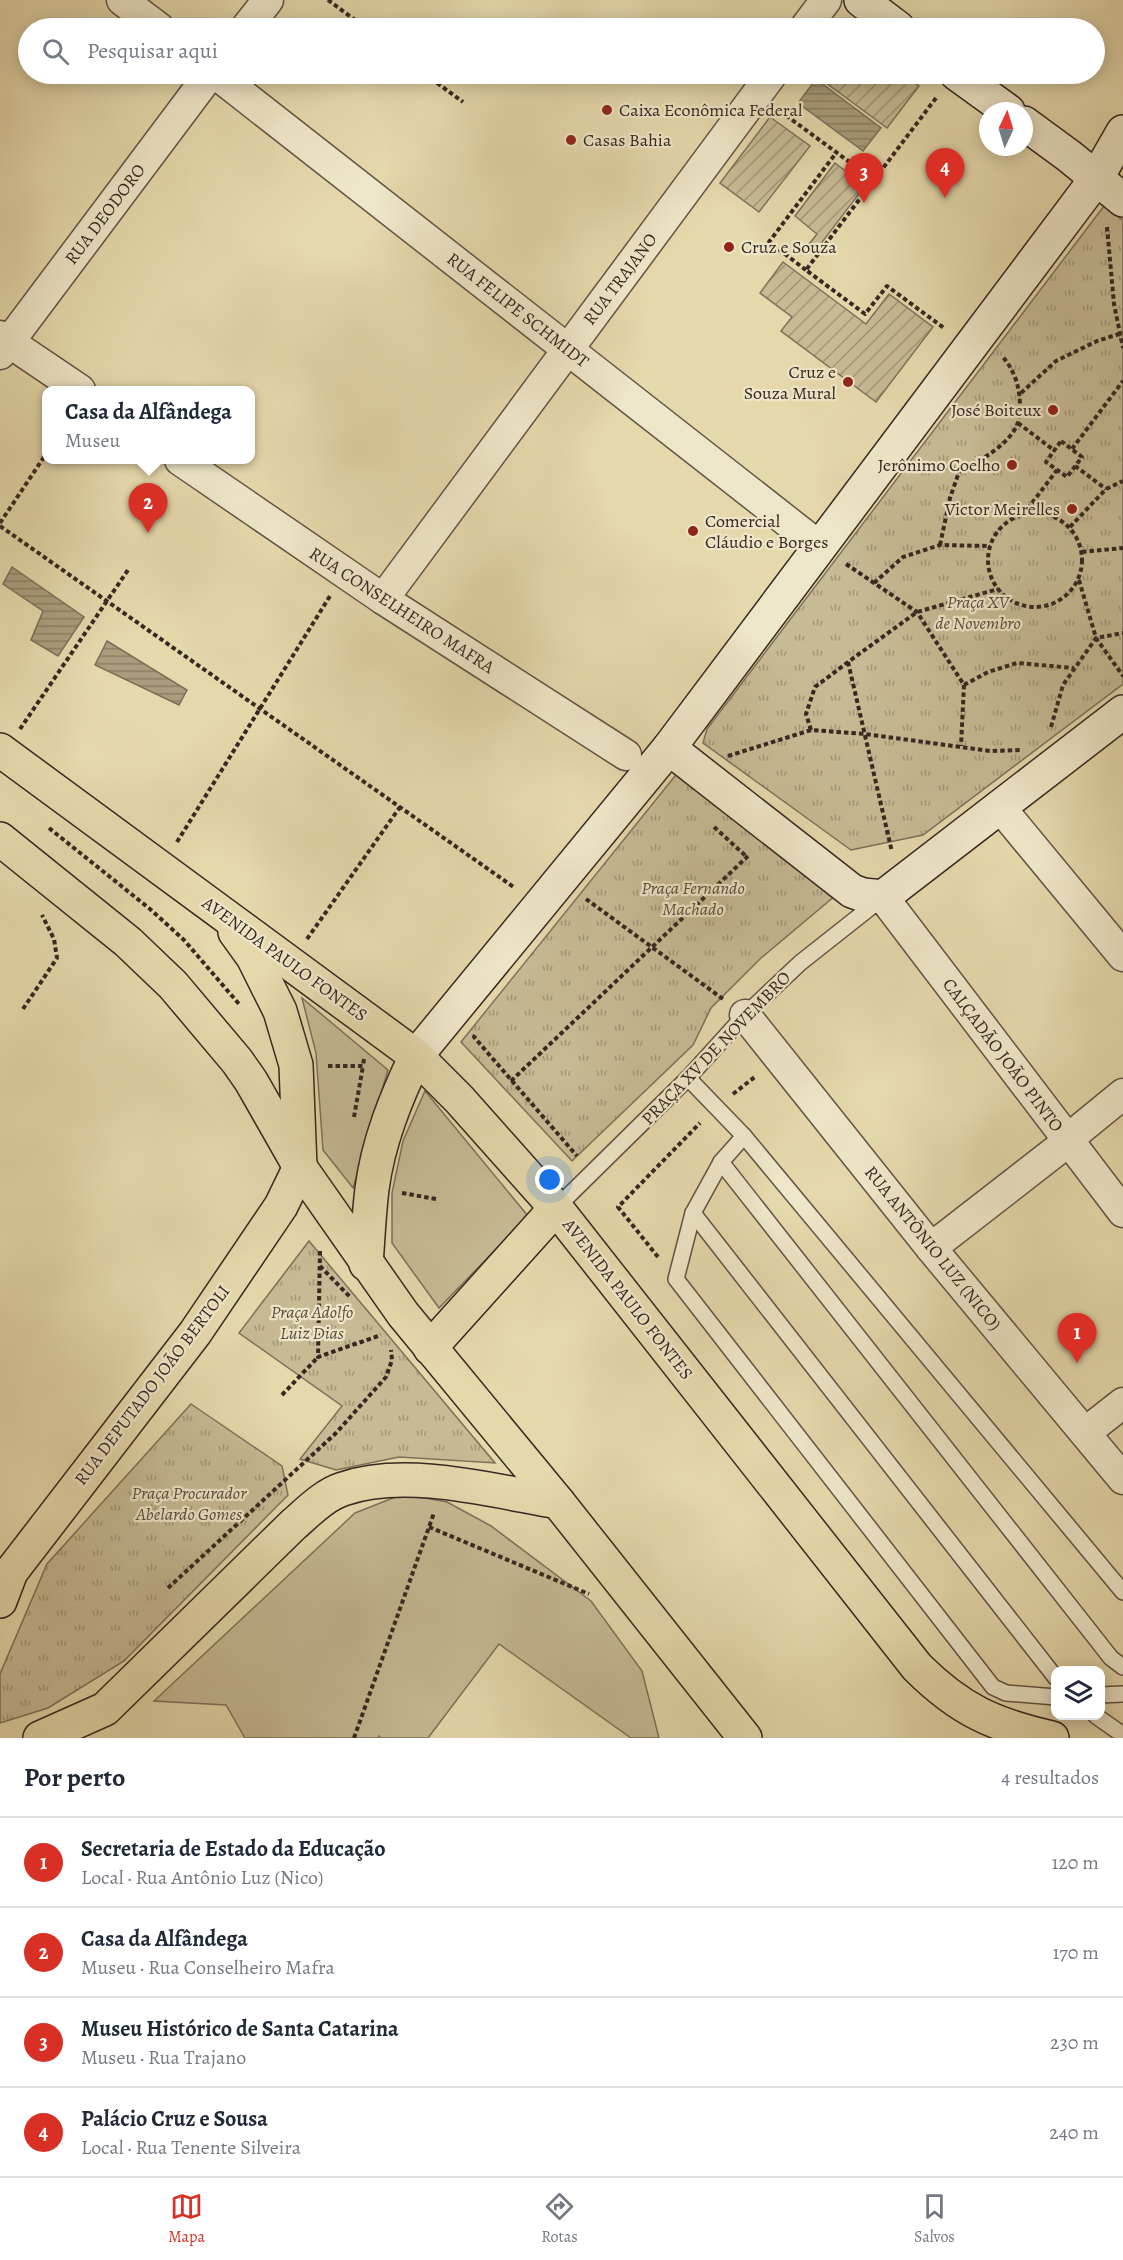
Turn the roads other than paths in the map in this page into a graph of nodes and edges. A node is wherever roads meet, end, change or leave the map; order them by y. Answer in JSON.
{"nodes":[{"id":1,"x":122,"y":0,"type":"edge"},
{"id":2,"x":268,"y":0,"type":"edge"},
{"id":3,"x":826,"y":0,"type":"edge"},
{"id":4,"x":861,"y":0,"type":"edge"},
{"id":5,"x":146,"y":18,"type":"edge"},
{"id":6,"x":254,"y":18,"type":"edge"},
{"id":7,"x":812,"y":18,"type":"edge"},
{"id":8,"x":885,"y":18,"type":"edge"},
{"id":9,"x":202,"y":84,"type":"edge"},
{"id":10,"x":229,"y":84,"type":"edge"},
{"id":11,"x":764,"y":84,"type":"edge"},
{"id":12,"x":953,"y":84,"type":"edge"},
{"id":13,"x":990,"y":102,"type":"edge"},
{"id":14,"x":1033,"y":130,"type":"edge"},
{"id":15,"x":1123,"y":132,"type":"edge"},
{"id":16,"x":1110,"y":191,"type":"edge"},
{"id":17,"x":3,"y":344,"type":"edge"},
{"id":18,"x":568,"y":349,"type":"junction"},
{"id":19,"x":73,"y":386,"type":"edge"},
{"id":20,"x":187,"y":464,"type":"edge"},
{"id":21,"x":832,"y":555,"type":"junction"},
{"id":22,"x":383,"y":599,"type":"junction"},
{"id":23,"x":1123,"y":712,"type":"edge"},
{"id":24,"x":8,"y":743,"type":"edge"},
{"id":25,"x":626,"y":755,"type":"dead end"},
{"id":26,"x":680,"y":757,"type":"junction"},
{"id":27,"x":999,"y":806,"type":"junction"},
{"id":28,"x":0,"y":839,"type":"edge"},
{"id":29,"x":892,"y":891,"type":"junction"},
{"id":30,"x":218,"y":909,"type":"junction"},
{"id":31,"x":1123,"y":956,"type":"edge"},
{"id":32,"x":745,"y":1015,"type":"junction"},
{"id":33,"x":416,"y":1056,"type":"junction"},
{"id":34,"x":688,"y":1077,"type":"junction"},
{"id":35,"x":1123,"y":1094,"type":"edge"},
{"id":36,"x":744,"y":1136,"type":"junction"},
{"id":37,"x":1068,"y":1139,"type":"junction"},
{"id":38,"x":721,"y":1162,"type":"junction"},
{"id":39,"x":300,"y":1167,"type":"junction"},
{"id":40,"x":556,"y":1208,"type":"junction"},
{"id":41,"x":1123,"y":1212,"type":"edge"},
{"id":42,"x":693,"y":1213,"type":"junction"},
{"id":43,"x":931,"y":1248,"type":"junction"},
{"id":44,"x":366,"y":1264,"type":"junction"},
{"id":45,"x":430,"y":1348,"type":"junction"},
{"id":46,"x":1123,"y":1403,"type":"edge"},
{"id":47,"x":1086,"y":1432,"type":"junction"},
{"id":48,"x":1123,"y":1479,"type":"edge"},
{"id":49,"x":558,"y":1502,"type":"junction"},
{"id":50,"x":4,"y":1585,"type":"edge"},
{"id":51,"x":1123,"y":1592,"type":"edge"},
{"id":52,"x":1123,"y":1667,"type":"edge"},
{"id":53,"x":1051,"y":1672,"type":"edge"},
{"id":54,"x":1123,"y":1694,"type":"edge"},
{"id":55,"x":1105,"y":1695,"type":"edge"},
{"id":56,"x":1051,"y":1697,"type":"edge"},
{"id":57,"x":1102,"y":1720,"type":"edge"},
{"id":58,"x":1123,"y":1735,"type":"edge"},
{"id":59,"x":40,"y":1738,"type":"edge"},
{"id":60,"x":745,"y":1738,"type":"edge"},
{"id":61,"x":1052,"y":1738,"type":"edge"}],
"edges":[{"from":1,"to":5,"type":"street"},
{"from":2,"to":6,"type":"street"},
{"from":3,"to":7,"type":"street"},
{"from":4,"to":8,"type":"main road"},
{"from":9,"to":17,"type":"street","name":"RUA DEODORO"},
{"from":10,"to":18,"type":"street","name":"RUA FELIPE SCHMIDT"},
{"from":11,"to":18,"type":"street","name":"RUA TRAJANO"},
{"from":12,"to":13,"type":"main road"},
{"from":14,"to":16,"type":"main road"},
{"from":15,"to":16,"type":"main road"},
{"from":16,"to":21,"type":"main road"},
{"from":17,"to":19,"type":"street"},
{"from":18,"to":21,"type":"street","name":"RUA FELIPE SCHMIDT"},
{"from":18,"to":22,"type":"street","name":"RUA TRAJANO"},
{"from":20,"to":22,"type":"street","name":"RUA CONSELHEIRO MAFRA"},
{"from":21,"to":26,"type":"main road"},
{"from":22,"to":25,"type":"street","name":"RUA CONSELHEIRO MAFRA"},
{"from":23,"to":27,"type":"main road","name":"PRAÇA XV DE NOVEMBRO"},
{"from":24,"to":30,"type":"main road","name":"AVENIDA PAULO FONTES"},
{"from":26,"to":29,"type":"main road"},
{"from":26,"to":33,"type":"main road"},
{"from":27,"to":29,"type":"main road","name":"PRAÇA XV DE NOVEMBRO"},
{"from":27,"to":31,"type":"street"},
{"from":28,"to":39,"type":"main road"},
{"from":29,"to":32,"type":"lane","name":"PRAÇA XV DE NOVEMBRO"},
{"from":29,"to":37,"type":"street","name":"CALÇADÃO JOÃO PINTO"},
{"from":30,"to":33,"type":"main road","name":"AVENIDA PAULO FONTES"},
{"from":30,"to":39,"type":"main road"},
{"from":32,"to":34,"type":"lane","name":"PRAÇA XV DE NOVEMBRO"},
{"from":32,"to":43,"type":"street","name":"RUA ANTÔNIO LUZ (NICO)"},
{"from":33,"to":40,"type":"main road","name":"AVENIDA PAULO FONTES"},
{"from":33,"to":44,"type":"main road"},
{"from":34,"to":36,"type":"lane"},
{"from":34,"to":40,"type":"lane","name":"PRAÇA XV DE NOVEMBRO"},
{"from":35,"to":37,"type":"street"},
{"from":36,"to":38,"type":"lane"},
{"from":36,"to":51,"type":"lane"},
{"from":37,"to":41,"type":"street","name":"CALÇADÃO JOÃO PINTO"},
{"from":37,"to":43,"type":"street"},
{"from":38,"to":42,"type":"lane"},
{"from":38,"to":52,"type":"lane"},
{"from":39,"to":44,"type":"main road"},
{"from":39,"to":50,"type":"main road","name":"RUA DEPUTADO JOÃO BERTOLI"},
{"from":40,"to":45,"type":"main road"},
{"from":40,"to":61,"type":"main road","name":"AVENIDA PAULO FONTES"},
{"from":42,"to":53,"type":"lane"},
{"from":42,"to":56,"type":"lane"},
{"from":43,"to":47,"type":"street","name":"RUA ANTÔNIO LUZ (NICO)"},
{"from":44,"to":45,"type":"main road"},
{"from":45,"to":49,"type":"main road"},
{"from":46,"to":47,"type":"street"},
{"from":47,"to":48,"type":"street","name":"RUA ANTÔNIO LUZ (NICO)"},
{"from":49,"to":59,"type":"main road"},
{"from":49,"to":60,"type":"main road"},
{"from":54,"to":55,"type":"lane"},
{"from":57,"to":58,"type":"lane"}]}
